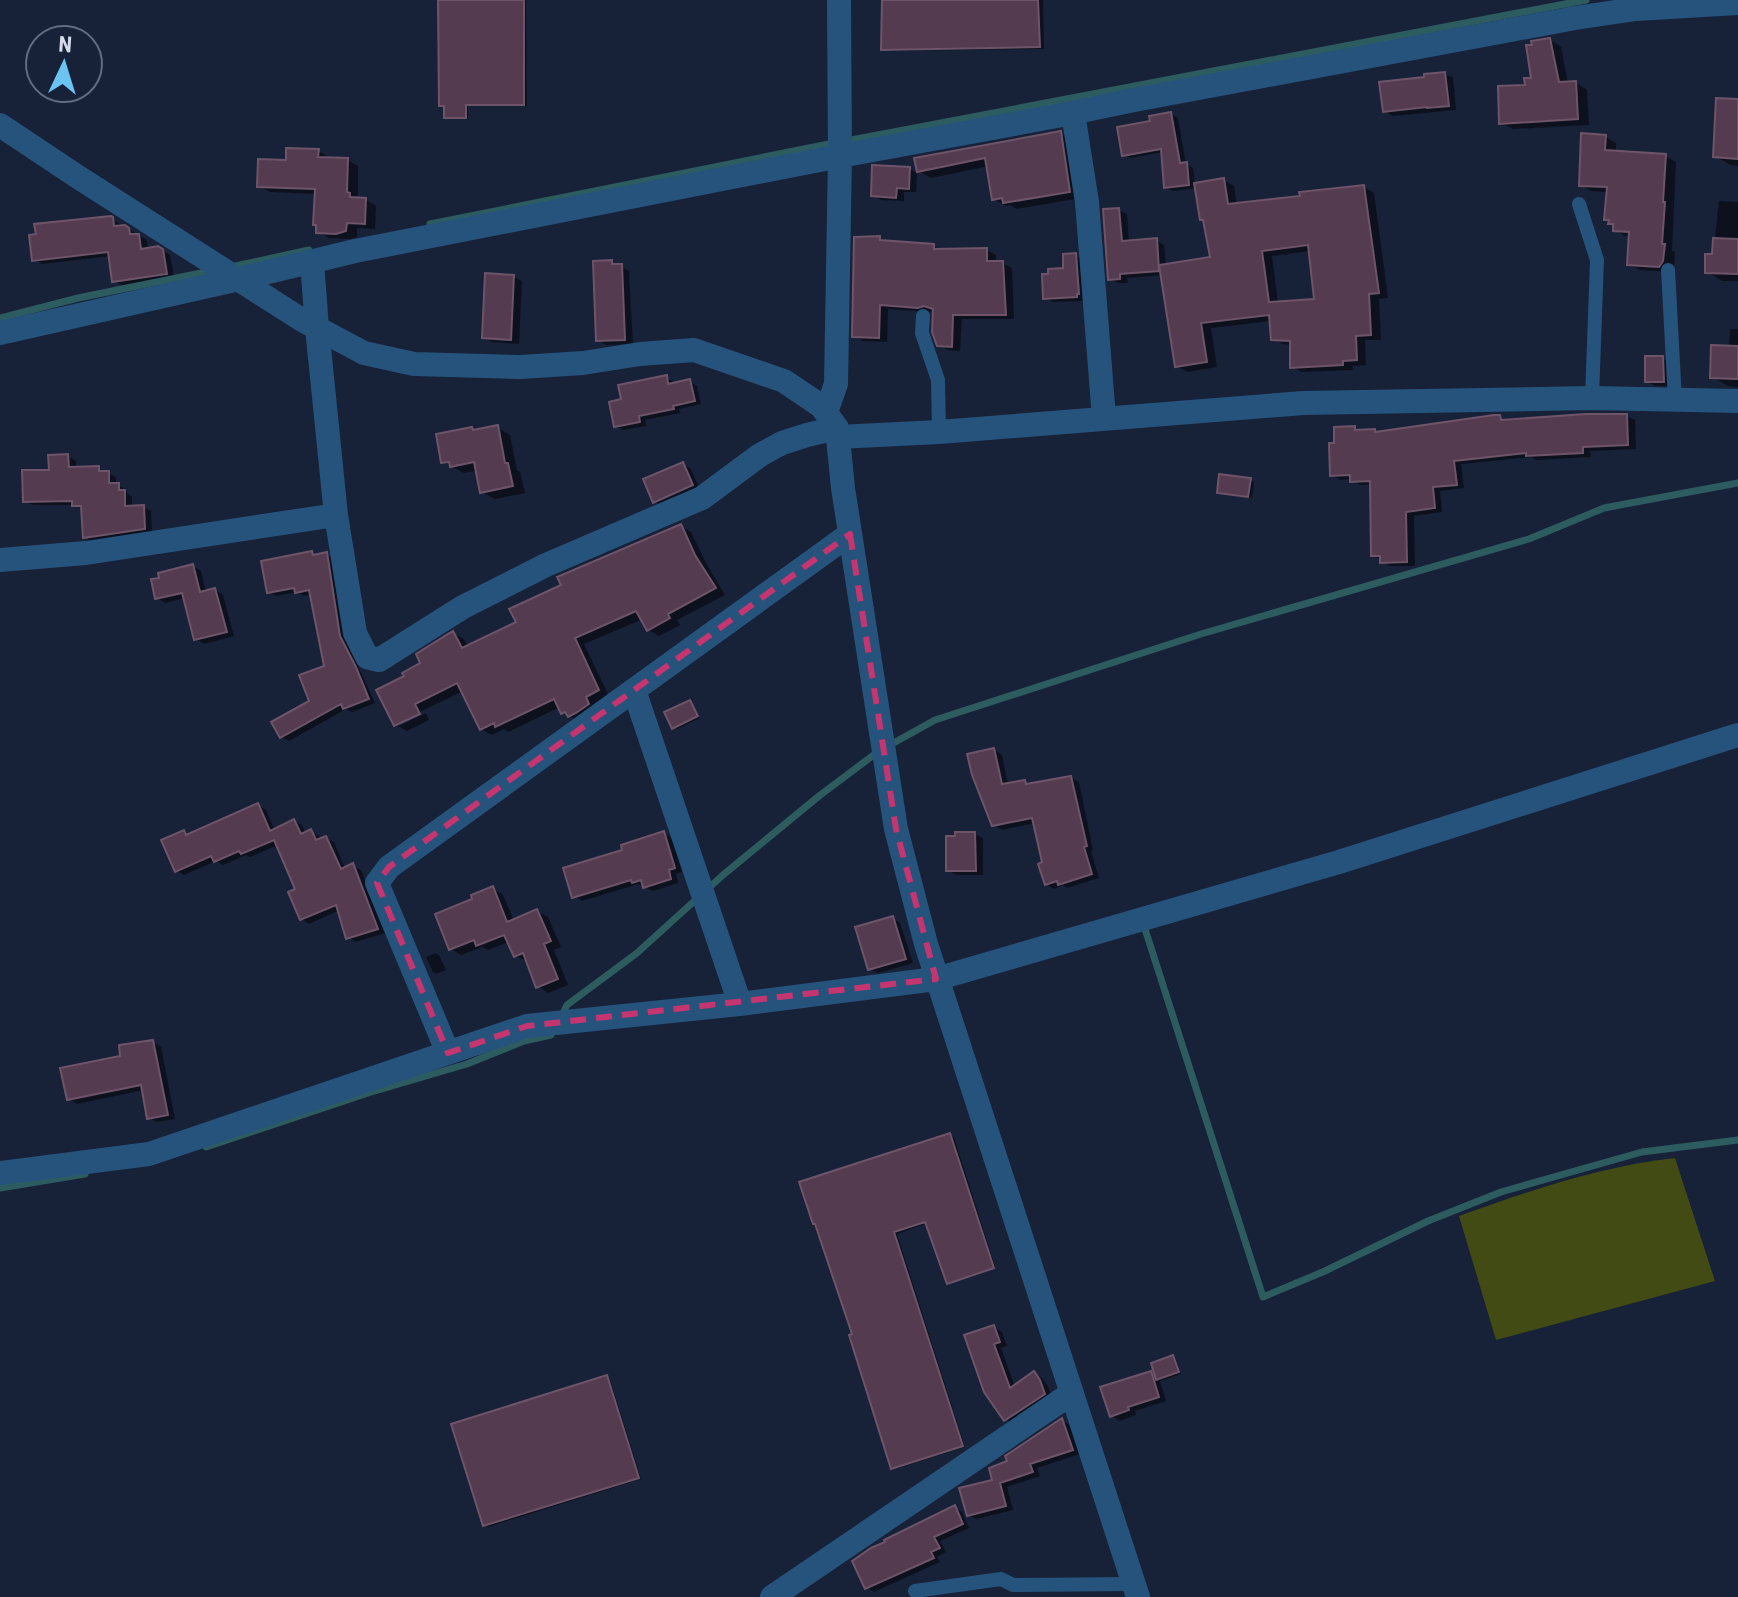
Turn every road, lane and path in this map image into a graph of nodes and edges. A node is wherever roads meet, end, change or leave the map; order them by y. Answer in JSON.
{"nodes":[{"id":1,"x":839,"y":0,"type":"edge"},
{"id":2,"x":1738,"y":3,"type":"edge"},
{"id":3,"x":1073,"y":113,"type":"junction"},
{"id":4,"x":0,"y":125,"type":"edge"},
{"id":5,"x":840,"y":156,"type":"junction"},
{"id":6,"x":1579,"y":204,"type":"dead end"},
{"id":7,"x":312,"y":262,"type":"junction"},
{"id":8,"x":1668,"y":270,"type":"dead end"},
{"id":9,"x":239,"y":279,"type":"junction"},
{"id":10,"x":923,"y":316,"type":"dead end"},
{"id":11,"x":317,"y":328,"type":"junction"},
{"id":12,"x":0,"y":333,"type":"edge"},
{"id":13,"x":1592,"y":398,"type":"junction"},
{"id":14,"x":1675,"y":400,"type":"junction"},
{"id":15,"x":1738,"y":401,"type":"edge"},
{"id":16,"x":1104,"y":418,"type":"junction"},
{"id":17,"x":834,"y":426,"type":"junction"},
{"id":18,"x":939,"y":432,"type":"junction"},
{"id":19,"x":336,"y":515,"type":"junction"},
{"id":20,"x":850,"y":534,"type":"junction"},
{"id":21,"x":0,"y":560,"type":"edge"},
{"id":22,"x":634,"y":690,"type":"junction"},
{"id":23,"x":1738,"y":735,"type":"edge"},
{"id":24,"x":936,"y":979,"type":"junction"},
{"id":25,"x":740,"y":1004,"type":"junction"},
{"id":26,"x":448,"y":1053,"type":"junction"},
{"id":27,"x":0,"y":1173,"type":"edge"},
{"id":28,"x":1072,"y":1393,"type":"junction"},
{"id":29,"x":915,"y":1591,"type":"dead end"},
{"id":30,"x":1136,"y":1591,"type":"edge"},
{"id":31,"x":772,"y":1597,"type":"edge"}],
"edges":[{"from":1,"to":5,"type":"street"},
{"from":2,"to":3,"type":"street"},
{"from":3,"to":5,"type":"street"},
{"from":3,"to":16,"type":"street"},
{"from":4,"to":9,"type":"street"},
{"from":5,"to":7,"type":"street"},
{"from":5,"to":17,"type":"street"},
{"from":6,"to":13,"type":"lane"},
{"from":7,"to":9,"type":"street"},
{"from":7,"to":11,"type":"street"},
{"from":8,"to":14,"type":"lane"},
{"from":9,"to":11,"type":"street"},
{"from":9,"to":12,"type":"street"},
{"from":10,"to":18,"type":"lane"},
{"from":11,"to":17,"type":"street"},
{"from":11,"to":19,"type":"street"},
{"from":13,"to":14,"type":"street"},
{"from":13,"to":16,"type":"street"},
{"from":14,"to":15,"type":"street"},
{"from":16,"to":18,"type":"street"},
{"from":17,"to":18,"type":"street"},
{"from":17,"to":19,"type":"street"},
{"from":17,"to":20,"type":"street"},
{"from":19,"to":21,"type":"street"},
{"from":20,"to":22,"type":"street"},
{"from":20,"to":24,"type":"street"},
{"from":22,"to":25,"type":"street"},
{"from":22,"to":26,"type":"street"},
{"from":23,"to":24,"type":"street"},
{"from":24,"to":25,"type":"street"},
{"from":24,"to":28,"type":"street"},
{"from":25,"to":26,"type":"street"},
{"from":26,"to":27,"type":"street"},
{"from":28,"to":30,"type":"street"},
{"from":28,"to":31,"type":"street"},
{"from":29,"to":30,"type":"lane"}]}
